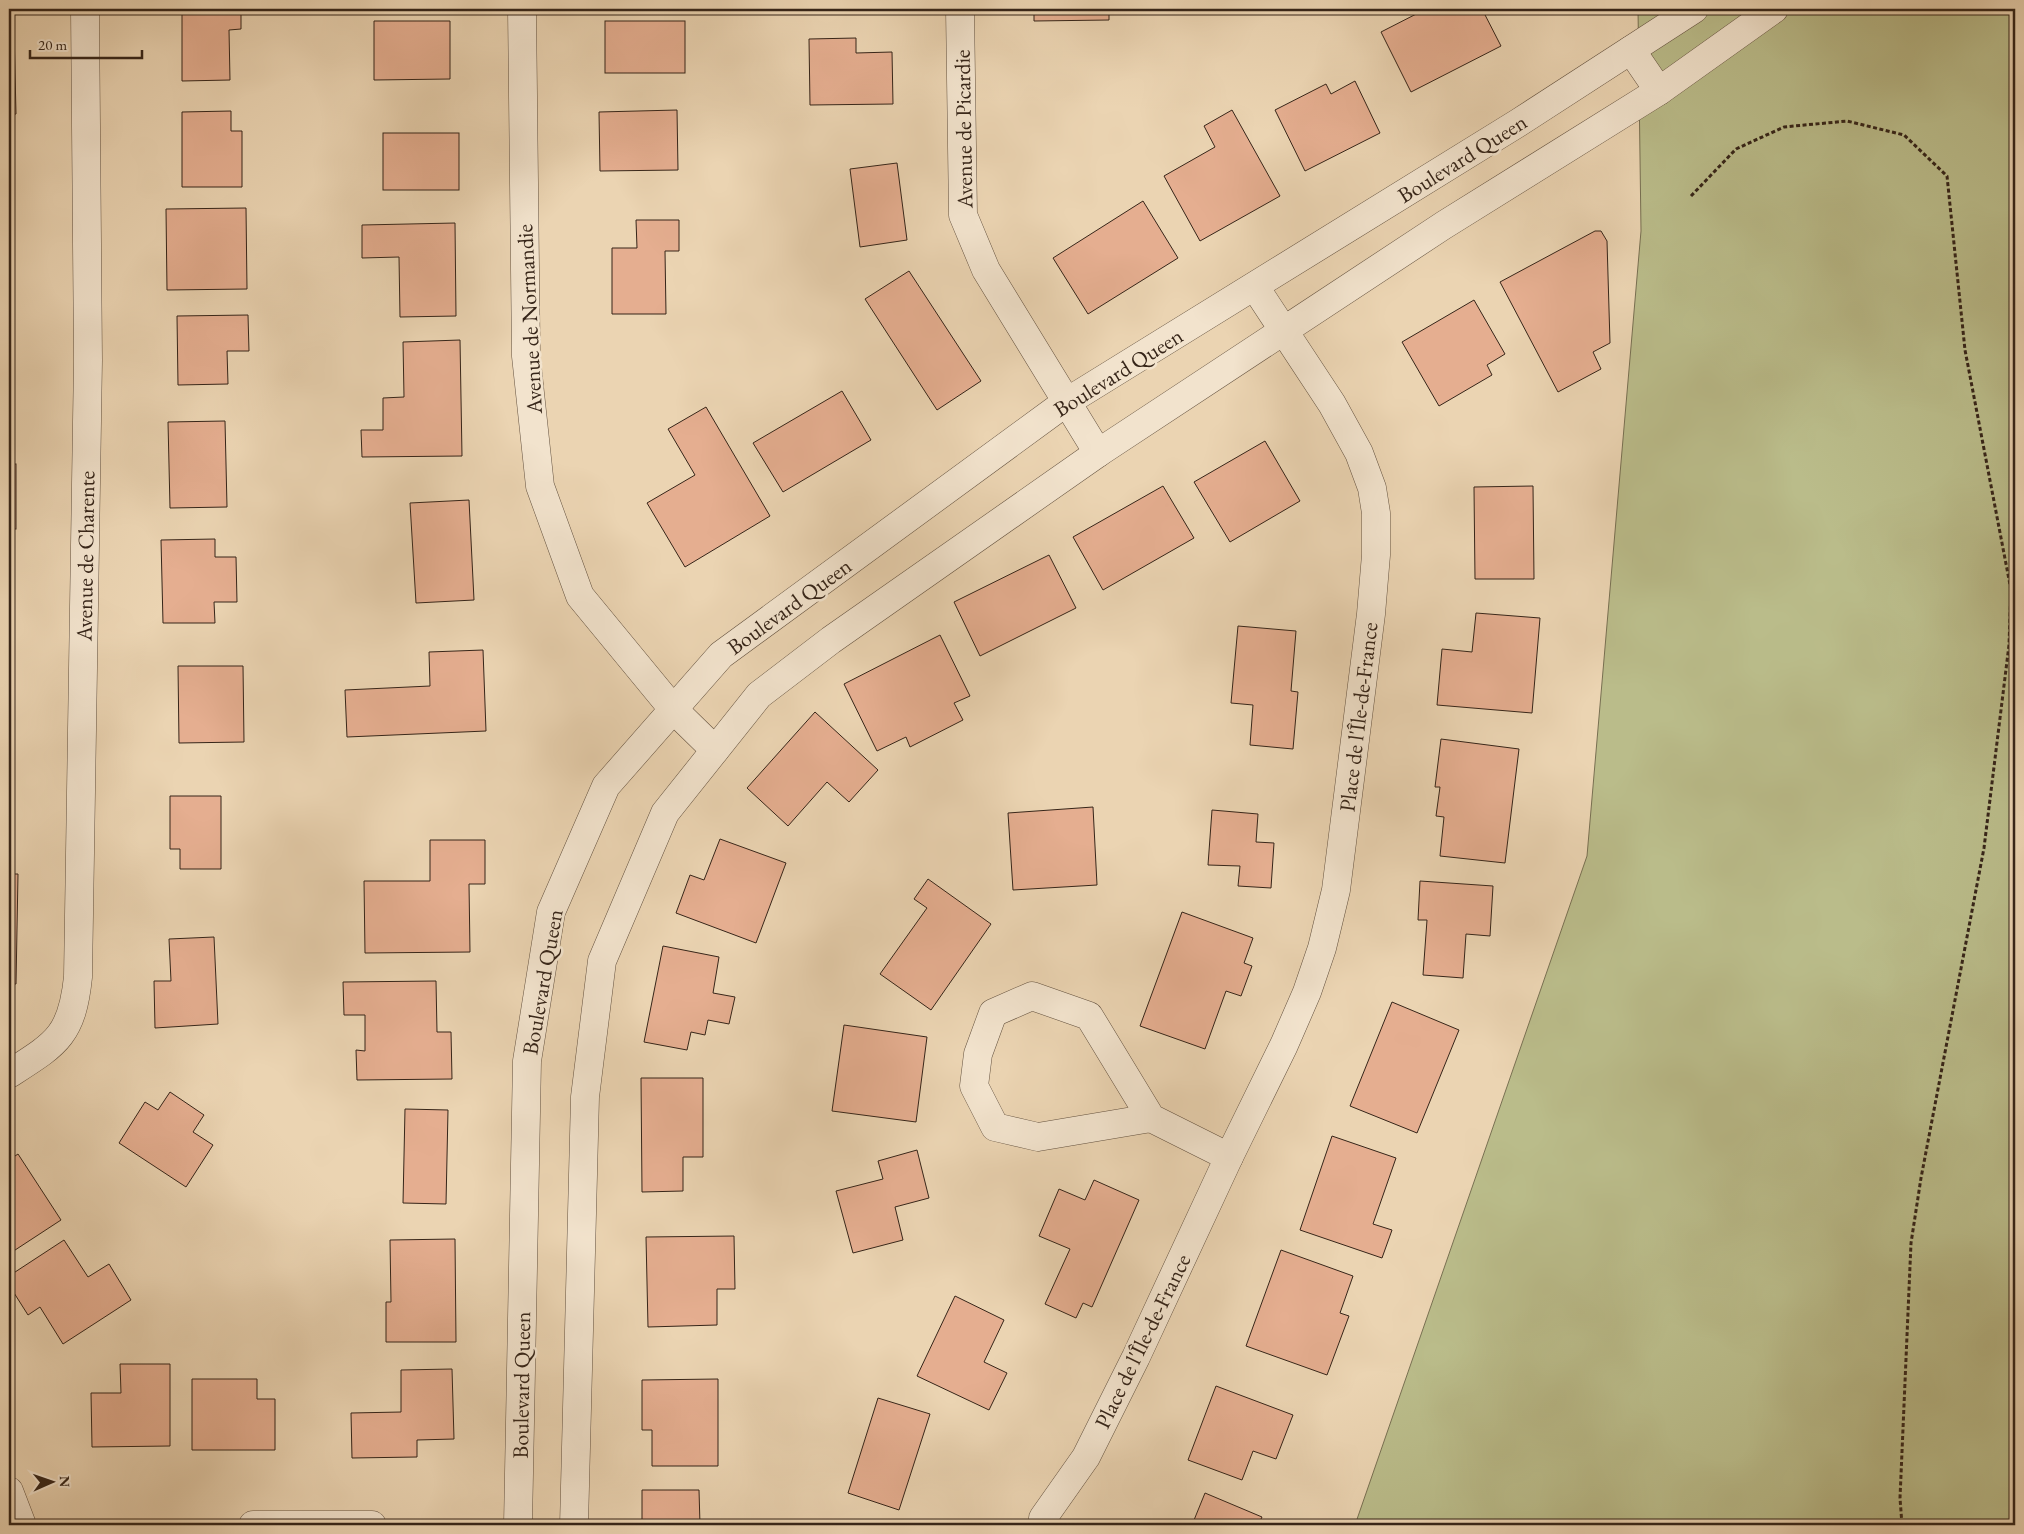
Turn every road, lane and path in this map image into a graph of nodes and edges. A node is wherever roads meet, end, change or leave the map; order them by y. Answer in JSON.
{"nodes":[{"id":1,"x":85,"y":9,"type":"edge"},
{"id":2,"x":522,"y":9,"type":"edge"},
{"id":3,"x":960,"y":9,"type":"edge"},
{"id":4,"x":1694,"y":9,"type":"edge"},
{"id":5,"x":1774,"y":9,"type":"edge"},
{"id":6,"x":1631,"y":50,"type":"junction"},
{"id":7,"x":1659,"y":91,"type":"junction"},
{"id":8,"x":1692,"y":196,"type":"dead end"},
{"id":9,"x":1255,"y":287,"type":"junction"},
{"id":10,"x":1283,"y":329,"type":"junction"},
{"id":11,"x":1065,"y":403,"type":"junction"},
{"id":12,"x":1098,"y":453,"type":"junction"},
{"id":13,"x":2015,"y":582,"type":"edge"},
{"id":14,"x":2011,"y":590,"type":"junction"},
{"id":15,"x":673,"y":710,"type":"junction"},
{"id":16,"x":715,"y":750,"type":"junction"},
{"id":17,"x":9,"y":1074,"type":"edge"},
{"id":18,"x":1151,"y":1118,"type":"junction"},
{"id":19,"x":1228,"y":1157,"type":"junction"},
{"id":20,"x":9,"y":1491,"type":"edge"},
{"id":21,"x":1043,"y":1518,"type":"dead end"},
{"id":22,"x":22,"y":1525,"type":"edge"},
{"id":23,"x":252,"y":1525,"type":"edge"},
{"id":24,"x":372,"y":1525,"type":"edge"},
{"id":25,"x":518,"y":1525,"type":"edge"},
{"id":26,"x":574,"y":1525,"type":"edge"},
{"id":27,"x":1902,"y":1525,"type":"edge"}],
"edges":[{"from":1,"to":17,"type":"street","name":"Avenue de Charente"},
{"from":2,"to":15,"type":"street","name":"Avenue de Normandie"},
{"from":3,"to":11,"type":"street","name":"Avenue de Picardie"},
{"from":4,"to":6,"type":"street","name":"Boulevard Queen"},
{"from":5,"to":7,"type":"street","name":"Boulevard Queen"},
{"from":6,"to":7,"type":"street"},
{"from":6,"to":9,"type":"street","name":"Boulevard Queen"},
{"from":7,"to":10,"type":"street","name":"Boulevard Queen"},
{"from":8,"to":14,"type":"path"},
{"from":9,"to":10,"type":"street","name":"Place de l'Île-de-France"},
{"from":9,"to":11,"type":"street","name":"Boulevard Queen"},
{"from":10,"to":12,"type":"street","name":"Boulevard Queen"},
{"from":10,"to":19,"type":"street","name":"Place de l'Île-de-France"},
{"from":11,"to":12,"type":"street","name":"Avenue de Picardie"},
{"from":11,"to":15,"type":"street","name":"Boulevard Queen"},
{"from":12,"to":16,"type":"street","name":"Boulevard Queen"},
{"from":13,"to":14,"type":"path"},
{"from":14,"to":27,"type":"path"},
{"from":15,"to":16,"type":"street","name":"Avenue de Normandie"},
{"from":15,"to":25,"type":"street","name":"Boulevard Queen"},
{"from":16,"to":26,"type":"street","name":"Boulevard Queen"},
{"from":18,"to":18,"type":"street"},
{"from":18,"to":19,"type":"street"},
{"from":19,"to":21,"type":"street","name":"Place de l'Île-de-France"},
{"from":20,"to":22,"type":"street"},
{"from":23,"to":24,"type":"street"}]}
